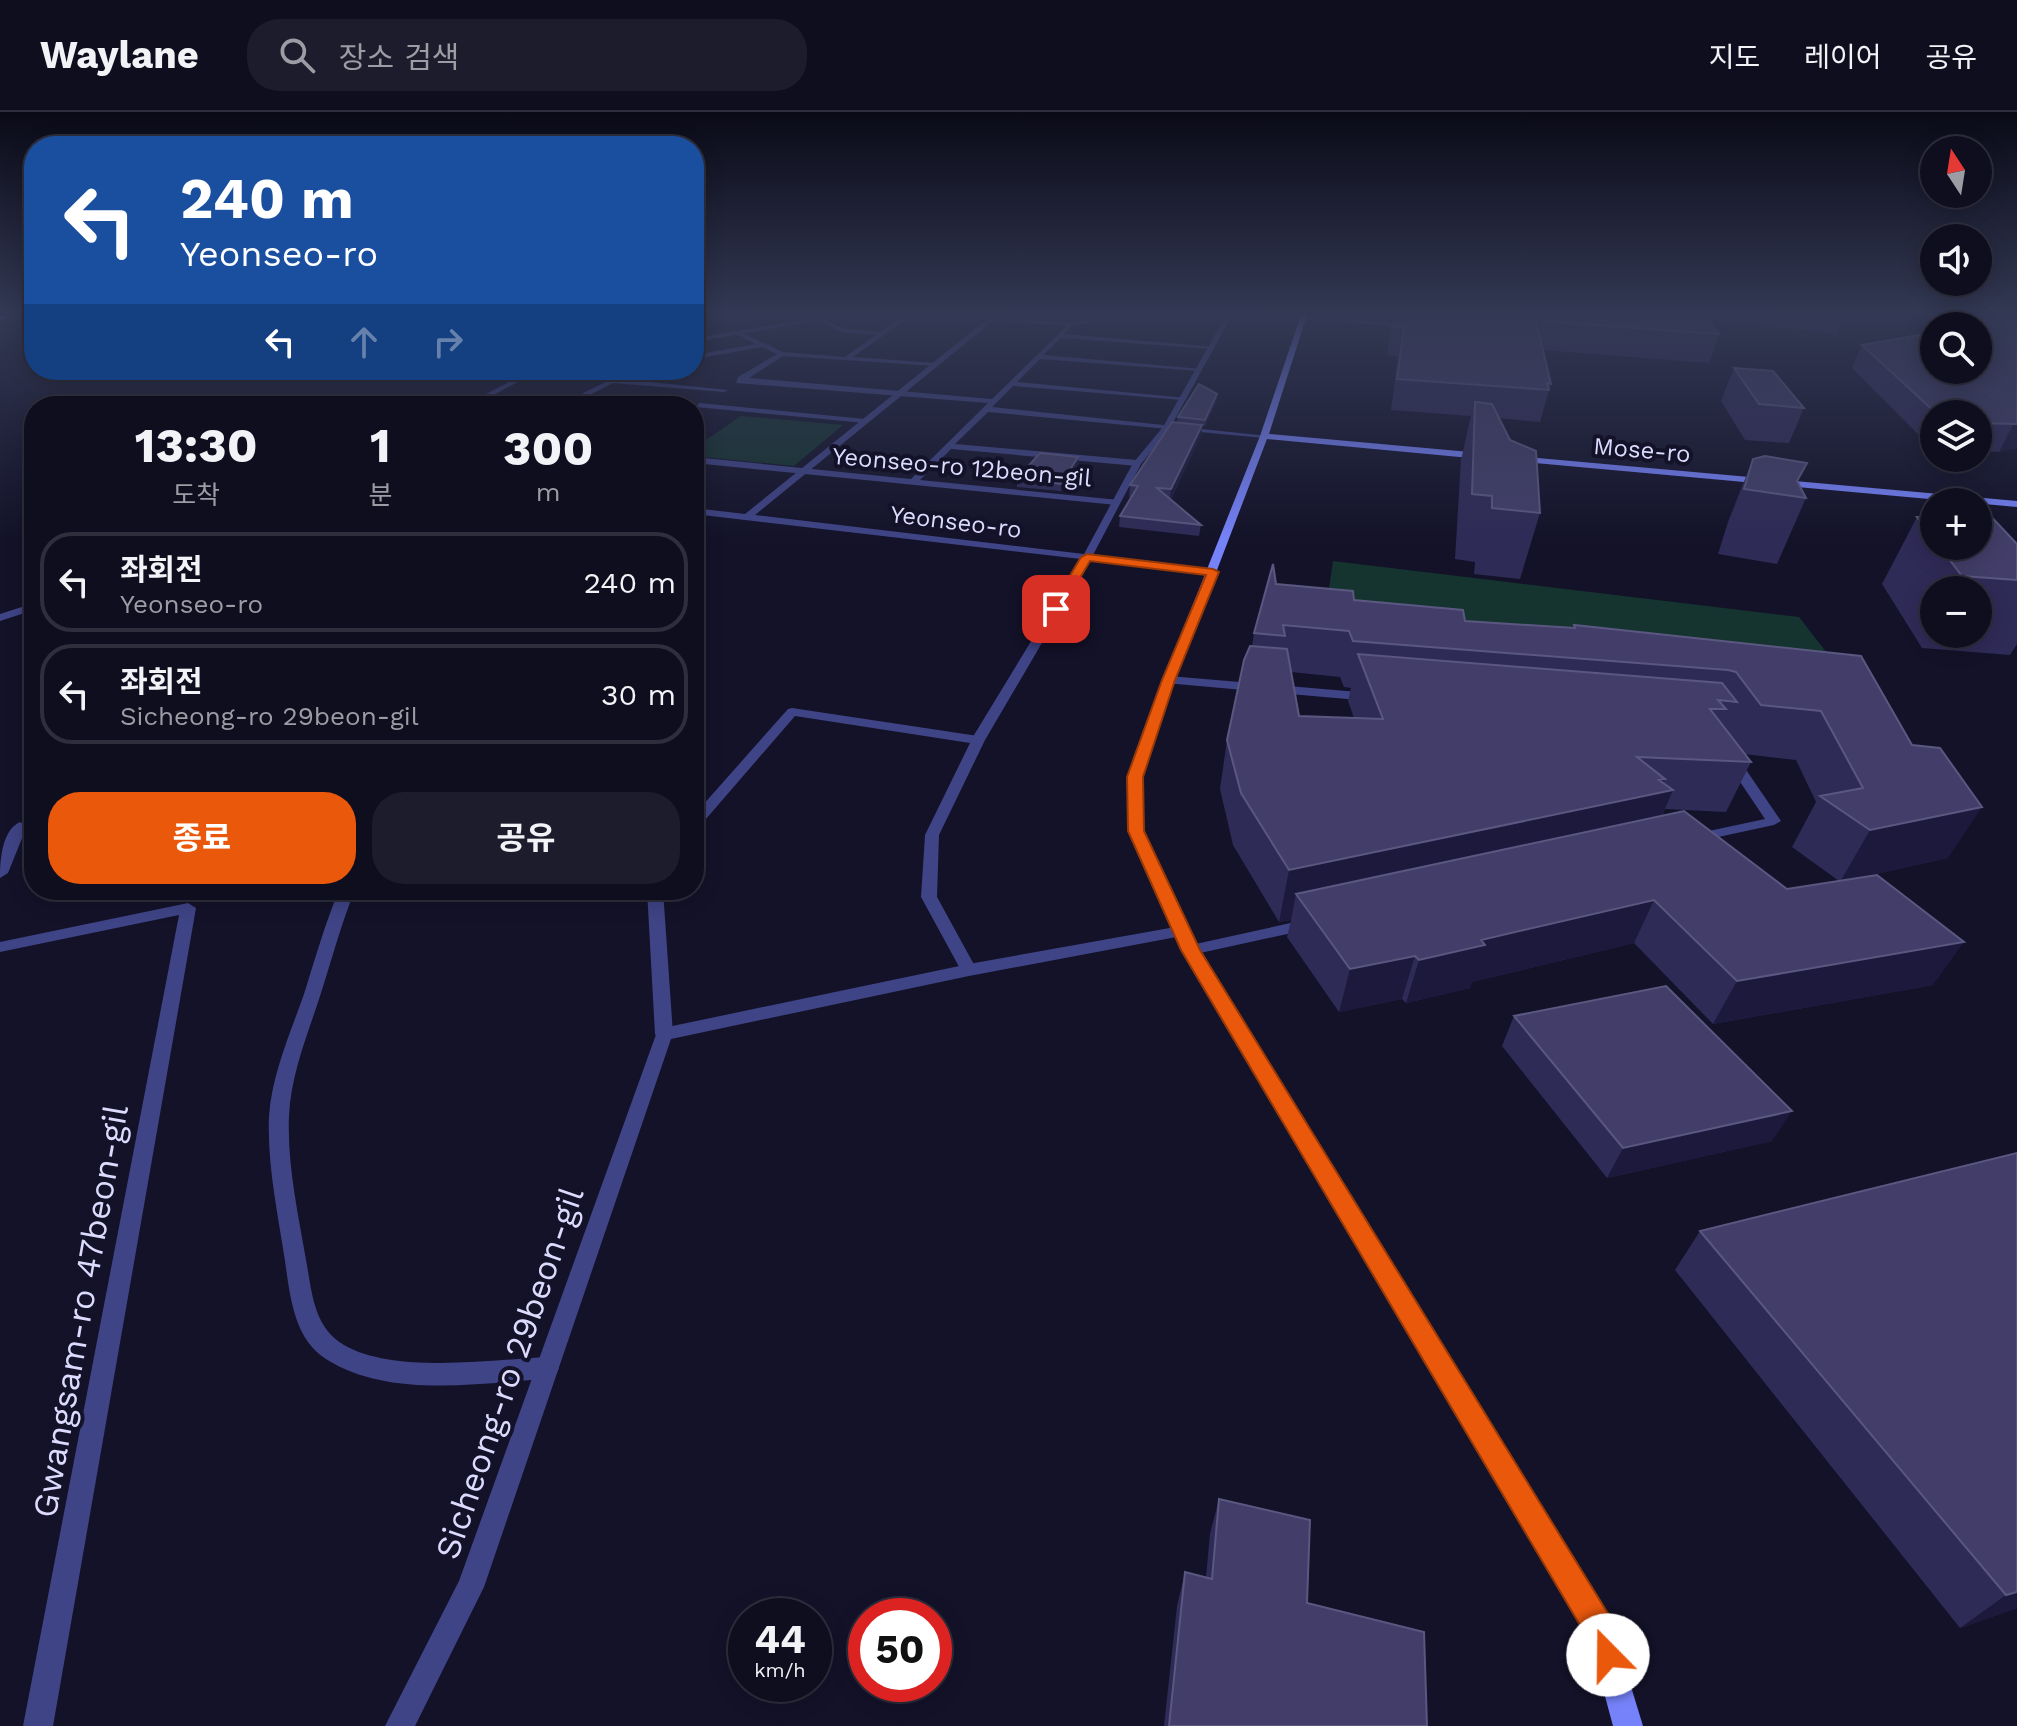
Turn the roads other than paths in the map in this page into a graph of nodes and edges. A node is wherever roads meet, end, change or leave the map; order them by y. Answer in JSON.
{"nodes":[{"id":1,"x":724,"y":390,"type":"edge"},
{"id":2,"x":880,"y":390,"type":"edge"},
{"id":3,"x":1006,"y":390,"type":"edge"},
{"id":4,"x":1089,"y":390,"type":"edge"},
{"id":5,"x":1187,"y":390,"type":"edge"},
{"id":6,"x":1279,"y":390,"type":"edge"},
{"id":7,"x":901,"y":392,"type":"junction"},
{"id":8,"x":1183,"y":398,"type":"junction"},
{"id":9,"x":995,"y":401,"type":"junction"},
{"id":10,"x":704,"y":402,"type":"edge"},
{"id":11,"x":704,"y":408,"type":"edge"},
{"id":12,"x":985,"y":409,"type":"junction"},
{"id":13,"x":865,"y":421,"type":"junction"},
{"id":14,"x":1166,"y":428,"type":"junction"},
{"id":15,"x":1264,"y":436,"type":"junction"},
{"id":16,"x":948,"y":446,"type":"junction"},
{"id":17,"x":1492,"y":457,"type":"edge"},
{"id":18,"x":1507,"y":458,"type":"edge"},
{"id":19,"x":704,"y":461,"type":"edge"},
{"id":20,"x":1137,"y":463,"type":"junction"},
{"id":21,"x":804,"y":472,"type":"junction"},
{"id":22,"x":913,"y":482,"type":"junction"},
{"id":23,"x":1116,"y":502,"type":"junction"},
{"id":24,"x":2017,"y":504,"type":"edge"},
{"id":25,"x":704,"y":512,"type":"edge"},
{"id":26,"x":747,"y":517,"type":"junction"},
{"id":27,"x":1087,"y":557,"type":"junction"},
{"id":28,"x":1213,"y":572,"type":"junction"},
{"id":29,"x":24,"y":610,"type":"edge"},
{"id":30,"x":0,"y":618,"type":"edge"},
{"id":31,"x":1169,"y":680,"type":"junction"},
{"id":32,"x":1389,"y":699,"type":"edge"},
{"id":33,"x":978,"y":740,"type":"junction"},
{"id":34,"x":1724,"y":748,"type":"edge"},
{"id":35,"x":704,"y":813,"type":"edge"},
{"id":36,"x":20,"y":826,"type":"dead end"},
{"id":37,"x":1682,"y":841,"type":"edge"},
{"id":38,"x":0,"y":873,"type":"edge"},
{"id":39,"x":344,"y":900,"type":"edge"},
{"id":40,"x":656,"y":900,"type":"edge"},
{"id":41,"x":1329,"y":919,"type":"edge"},
{"id":42,"x":1181,"y":931,"type":"junction"},
{"id":43,"x":0,"y":947,"type":"edge"},
{"id":44,"x":1191,"y":950,"type":"junction"},
{"id":45,"x":969,"y":970,"type":"junction"},
{"id":46,"x":664,"y":1034,"type":"junction"},
{"id":47,"x":547,"y":1368,"type":"junction"},
{"id":48,"x":38,"y":1726,"type":"edge"},
{"id":49,"x":400,"y":1726,"type":"edge"},
{"id":50,"x":1628,"y":1726,"type":"edge"}],
"edges":[{"from":1,"to":10,"type":"street"},
{"from":2,"to":7,"type":"street"},
{"from":3,"to":9,"type":"street"},
{"from":4,"to":8,"type":"street"},
{"from":5,"to":8,"type":"street"},
{"from":6,"to":15,"type":"main road"},
{"from":7,"to":9,"type":"street"},
{"from":7,"to":13,"type":"street","name":"Yeonseo-ro 12beon-gil"},
{"from":8,"to":14,"type":"street"},
{"from":9,"to":12,"type":"street"},
{"from":11,"to":13,"type":"street","name":"Yeonseo-ro 12beon-gil"},
{"from":12,"to":14,"type":"street"},
{"from":12,"to":16,"type":"street"},
{"from":13,"to":21,"type":"street","name":"Yeonseo-ro 12beon-gil"},
{"from":14,"to":15,"type":"street"},
{"from":14,"to":20,"type":"street"},
{"from":15,"to":17,"type":"main road"},
{"from":15,"to":28,"type":"main road"},
{"from":16,"to":20,"type":"street"},
{"from":16,"to":22,"type":"street"},
{"from":18,"to":24,"type":"main road","name":"Mose-ro"},
{"from":19,"to":21,"type":"street","name":"Yeonseo-ro 12beon-gil"},
{"from":20,"to":23,"type":"street"},
{"from":21,"to":22,"type":"street","name":"Yeonseo-ro 12beon-gil"},
{"from":21,"to":26,"type":"street","name":"Yeonseo-ro 12beon-gil"},
{"from":22,"to":23,"type":"street","name":"Yeonseo-ro 12beon-gil"},
{"from":23,"to":27,"type":"street"},
{"from":25,"to":26,"type":"street","name":"Yeonseo-ro"},
{"from":26,"to":27,"type":"street","name":"Yeonseo-ro"},
{"from":27,"to":28,"type":"street","name":"Yeonseo-ro"},
{"from":27,"to":33,"type":"street"},
{"from":28,"to":31,"type":"main road"},
{"from":29,"to":30,"type":"street"},
{"from":31,"to":32,"type":"street"},
{"from":31,"to":42,"type":"main road"},
{"from":33,"to":35,"type":"street"},
{"from":33,"to":45,"type":"street"},
{"from":34,"to":37,"type":"street"},
{"from":36,"to":38,"type":"street"},
{"from":39,"to":47,"type":"street"},
{"from":40,"to":46,"type":"street","name":"Sicheong-ro 29beon-gil"},
{"from":41,"to":44,"type":"street"},
{"from":42,"to":44,"type":"main road"},
{"from":42,"to":45,"type":"street"},
{"from":43,"to":48,"type":"street","name":"Gwangsam-ro 47beon-gil"},
{"from":44,"to":50,"type":"main road"},
{"from":45,"to":46,"type":"street"},
{"from":46,"to":47,"type":"street","name":"Sicheong-ro 29beon-gil"},
{"from":47,"to":49,"type":"street","name":"Sicheong-ro 29beon-gil"}]}
